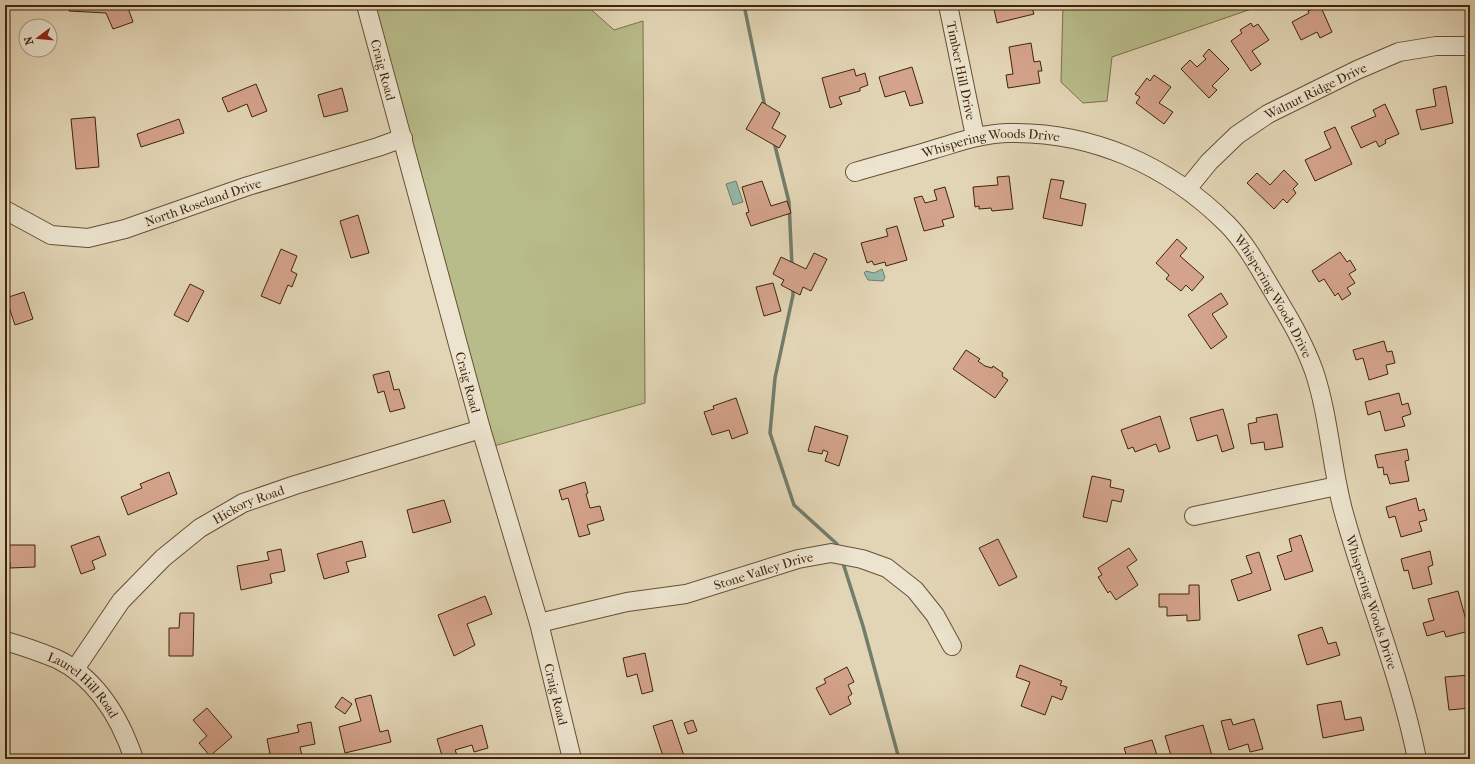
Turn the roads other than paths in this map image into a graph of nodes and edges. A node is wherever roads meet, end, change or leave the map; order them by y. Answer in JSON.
{"nodes":[{"id":1,"x":366,"y":5,"type":"edge"},
{"id":2,"x":948,"y":5,"type":"edge"},
{"id":3,"x":1470,"y":46,"type":"edge"},
{"id":4,"x":975,"y":136,"type":"junction"},
{"id":5,"x":403,"y":138,"type":"junction"},
{"id":6,"x":855,"y":172,"type":"dead end"},
{"id":7,"x":1187,"y":188,"type":"junction"},
{"id":8,"x":5,"y":210,"type":"edge"},
{"id":9,"x":481,"y":429,"type":"junction"},
{"id":10,"x":1337,"y":486,"type":"junction"},
{"id":11,"x":1194,"y":516,"type":"dead end"},
{"id":12,"x":539,"y":623,"type":"junction"},
{"id":13,"x":5,"y":641,"type":"edge"},
{"id":14,"x":952,"y":646,"type":"dead end"},
{"id":15,"x":75,"y":669,"type":"junction"},
{"id":16,"x":134,"y":759,"type":"edge"},
{"id":17,"x":572,"y":759,"type":"edge"},
{"id":18,"x":1417,"y":759,"type":"edge"}],
"edges":[{"from":1,"to":5,"type":"street","name":"Craig Road"},
{"from":2,"to":4,"type":"street","name":"Timber Hill Drive"},
{"from":3,"to":7,"type":"street","name":"Walnut Ridge Drive"},
{"from":4,"to":6,"type":"street","name":"Whispering Woods Drive"},
{"from":4,"to":7,"type":"street","name":"Whispering Woods Drive"},
{"from":5,"to":8,"type":"street","name":"North Roseland Drive"},
{"from":5,"to":9,"type":"street","name":"Craig Road"},
{"from":7,"to":10,"type":"street","name":"Whispering Woods Drive"},
{"from":9,"to":12,"type":"street","name":"Craig Road"},
{"from":9,"to":15,"type":"street","name":"Hickory Road"},
{"from":10,"to":11,"type":"street"},
{"from":10,"to":18,"type":"street","name":"Whispering Woods Drive"},
{"from":12,"to":14,"type":"street","name":"Stone Valley Drive"},
{"from":12,"to":17,"type":"street","name":"Craig Road"},
{"from":13,"to":15,"type":"street","name":"Laurel Hill Road"},
{"from":15,"to":16,"type":"street","name":"Laurel Hill Road"}]}
